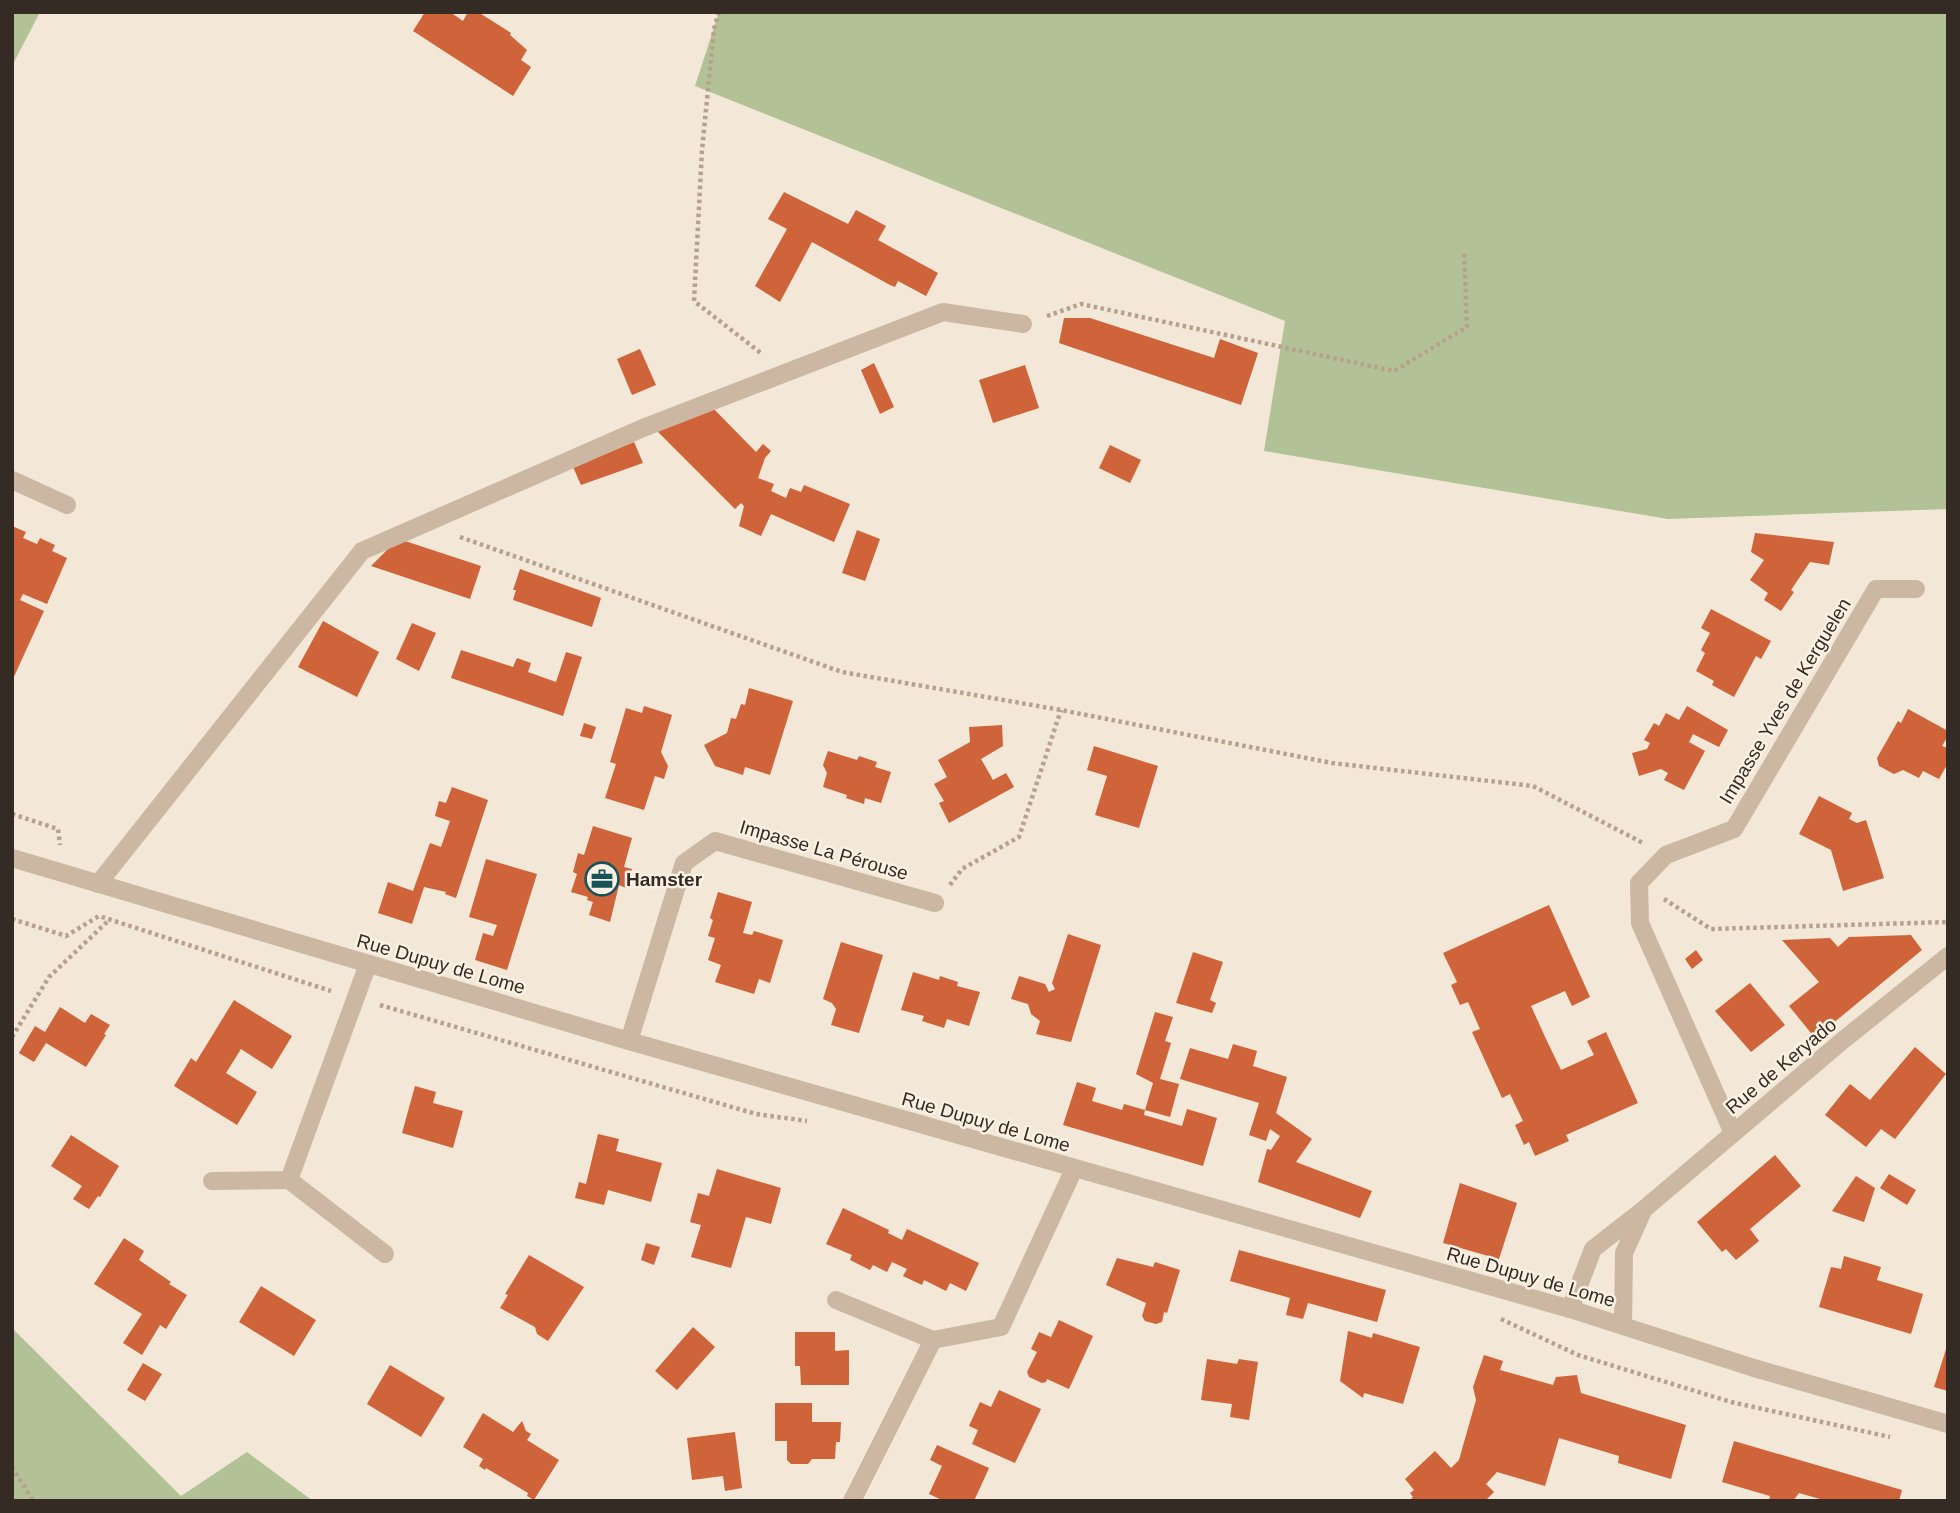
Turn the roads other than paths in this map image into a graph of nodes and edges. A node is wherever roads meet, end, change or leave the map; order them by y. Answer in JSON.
{"nodes":[{"id":1,"x":1023,"y":324,"type":"road end"},
{"id":2,"x":12,"y":480,"type":"edge"},
{"id":3,"x":67,"y":505,"type":"dead end"},
{"id":4,"x":1916,"y":589,"type":"dead end"},
{"id":5,"x":12,"y":858,"type":"edge"},
{"id":6,"x":98,"y":884,"type":"junction"},
{"id":7,"x":935,"y":903,"type":"road end"},
{"id":8,"x":1948,"y":956,"type":"edge"},
{"id":9,"x":368,"y":964,"type":"junction"},
{"id":10,"x":629,"y":1041,"type":"junction"},
{"id":11,"x":1733,"y":1133,"type":"junction"},
{"id":12,"x":1074,"y":1169,"type":"junction"},
{"id":13,"x":289,"y":1180,"type":"junction"},
{"id":14,"x":212,"y":1181,"type":"dead end"},
{"id":15,"x":1643,"y":1210,"type":"junction"},
{"id":16,"x":385,"y":1254,"type":"dead end"},
{"id":17,"x":836,"y":1300,"type":"dead end"},
{"id":18,"x":1570,"y":1309,"type":"junction"},
{"id":19,"x":1623,"y":1325,"type":"junction"},
{"id":20,"x":933,"y":1340,"type":"junction"},
{"id":21,"x":1948,"y":1424,"type":"edge"},
{"id":22,"x":852,"y":1501,"type":"edge"}],
"edges":[{"from":1,"to":6,"type":"street"},
{"from":2,"to":3,"type":"street"},
{"from":4,"to":11,"type":"street","name":"Impasse Yves de Kerguelen"},
{"from":5,"to":6,"type":"street","name":"Rue Dupuy de Lome"},
{"from":6,"to":9,"type":"street","name":"Rue Dupuy de Lome"},
{"from":7,"to":10,"type":"street","name":"Impasse La Pérouse"},
{"from":8,"to":11,"type":"street","name":"Rue de Keryado"},
{"from":9,"to":10,"type":"street","name":"Rue Dupuy de Lome"},
{"from":9,"to":13,"type":"street"},
{"from":10,"to":12,"type":"street","name":"Rue Dupuy de Lome"},
{"from":11,"to":15,"type":"street","name":"Rue de Keryado"},
{"from":12,"to":18,"type":"street","name":"Rue Dupuy de Lome"},
{"from":12,"to":20,"type":"street"},
{"from":13,"to":14,"type":"street"},
{"from":13,"to":16,"type":"street"},
{"from":15,"to":18,"type":"street","name":"Rue de Keryado"},
{"from":15,"to":19,"type":"street","name":"Rue de Keryado"},
{"from":17,"to":20,"type":"street"},
{"from":18,"to":19,"type":"street","name":"Rue Dupuy de Lome"},
{"from":19,"to":21,"type":"street","name":"Rue Dupuy de Lome"},
{"from":20,"to":22,"type":"street"}]}
